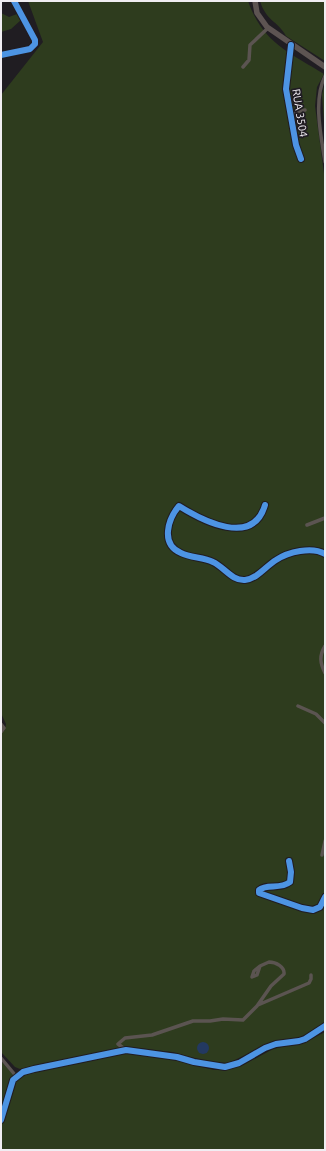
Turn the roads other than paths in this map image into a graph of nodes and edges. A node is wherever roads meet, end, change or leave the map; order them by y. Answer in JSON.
{"nodes":[{"id":1,"x":14,"y":1,"type":"edge"},
{"id":2,"x":255,"y":1,"type":"edge"},
{"id":3,"x":268,"y":28,"type":"junction"},
{"id":4,"x":291,"y":45,"type":"junction"},
{"id":5,"x":1,"y":55,"type":"edge"},
{"id":6,"x":243,"y":67,"type":"dead end"},
{"id":7,"x":325,"y":67,"type":"edge"},
{"id":8,"x":325,"y":76,"type":"edge"},
{"id":9,"x":305,"y":110,"type":"dead end"},
{"id":10,"x":290,"y":113,"type":"junction"},
{"id":11,"x":301,"y":159,"type":"dead end"},
{"id":12,"x":325,"y":162,"type":"edge"},
{"id":13,"x":265,"y":505,"type":"dead end"},
{"id":14,"x":325,"y":518,"type":"edge"},
{"id":15,"x":307,"y":525,"type":"dead end"},
{"id":16,"x":325,"y":554,"type":"edge"},
{"id":17,"x":325,"y":646,"type":"edge"},
{"id":18,"x":325,"y":673,"type":"edge"},
{"id":19,"x":298,"y":706,"type":"dead end"},
{"id":20,"x":325,"y":722,"type":"edge"},
{"id":21,"x":1,"y":724,"type":"edge"},
{"id":22,"x":1,"y":732,"type":"edge"},
{"id":23,"x":325,"y":842,"type":"edge"},
{"id":24,"x":322,"y":855,"type":"dead end"},
{"id":25,"x":289,"y":861,"type":"dead end"},
{"id":26,"x":325,"y":897,"type":"edge"},
{"id":27,"x":260,"y":966,"type":"dead end"},
{"id":28,"x":310,"y":975,"type":"dead end"},
{"id":29,"x":257,"y":1006,"type":"junction"},
{"id":30,"x":325,"y":1026,"type":"edge"},
{"id":31,"x":126,"y":1050,"type":"junction"},
{"id":32,"x":1,"y":1058,"type":"edge"},
{"id":33,"x":16,"y":1076,"type":"junction"},
{"id":34,"x":1,"y":1120,"type":"edge"}],
"edges":[{"from":1,"to":5,"type":"street"},
{"from":2,"to":3,"type":"main road"},
{"from":3,"to":4,"type":"main road"},
{"from":3,"to":6,"type":"street"},
{"from":4,"to":7,"type":"main road"},
{"from":4,"to":10,"type":"street","name":"RUA 3504"},
{"from":8,"to":12,"type":"street"},
{"from":9,"to":10,"type":"street"},
{"from":10,"to":11,"type":"street","name":"RUA 3504"},
{"from":13,"to":16,"type":"street"},
{"from":14,"to":15,"type":"street"},
{"from":17,"to":18,"type":"street"},
{"from":19,"to":20,"type":"street"},
{"from":21,"to":22,"type":"street"},
{"from":23,"to":24,"type":"street"},
{"from":25,"to":26,"type":"street"},
{"from":27,"to":29,"type":"street"},
{"from":28,"to":29,"type":"street"},
{"from":29,"to":31,"type":"street"},
{"from":30,"to":31,"type":"street"},
{"from":31,"to":33,"type":"street"},
{"from":32,"to":33,"type":"street"},
{"from":33,"to":34,"type":"street"}]}
